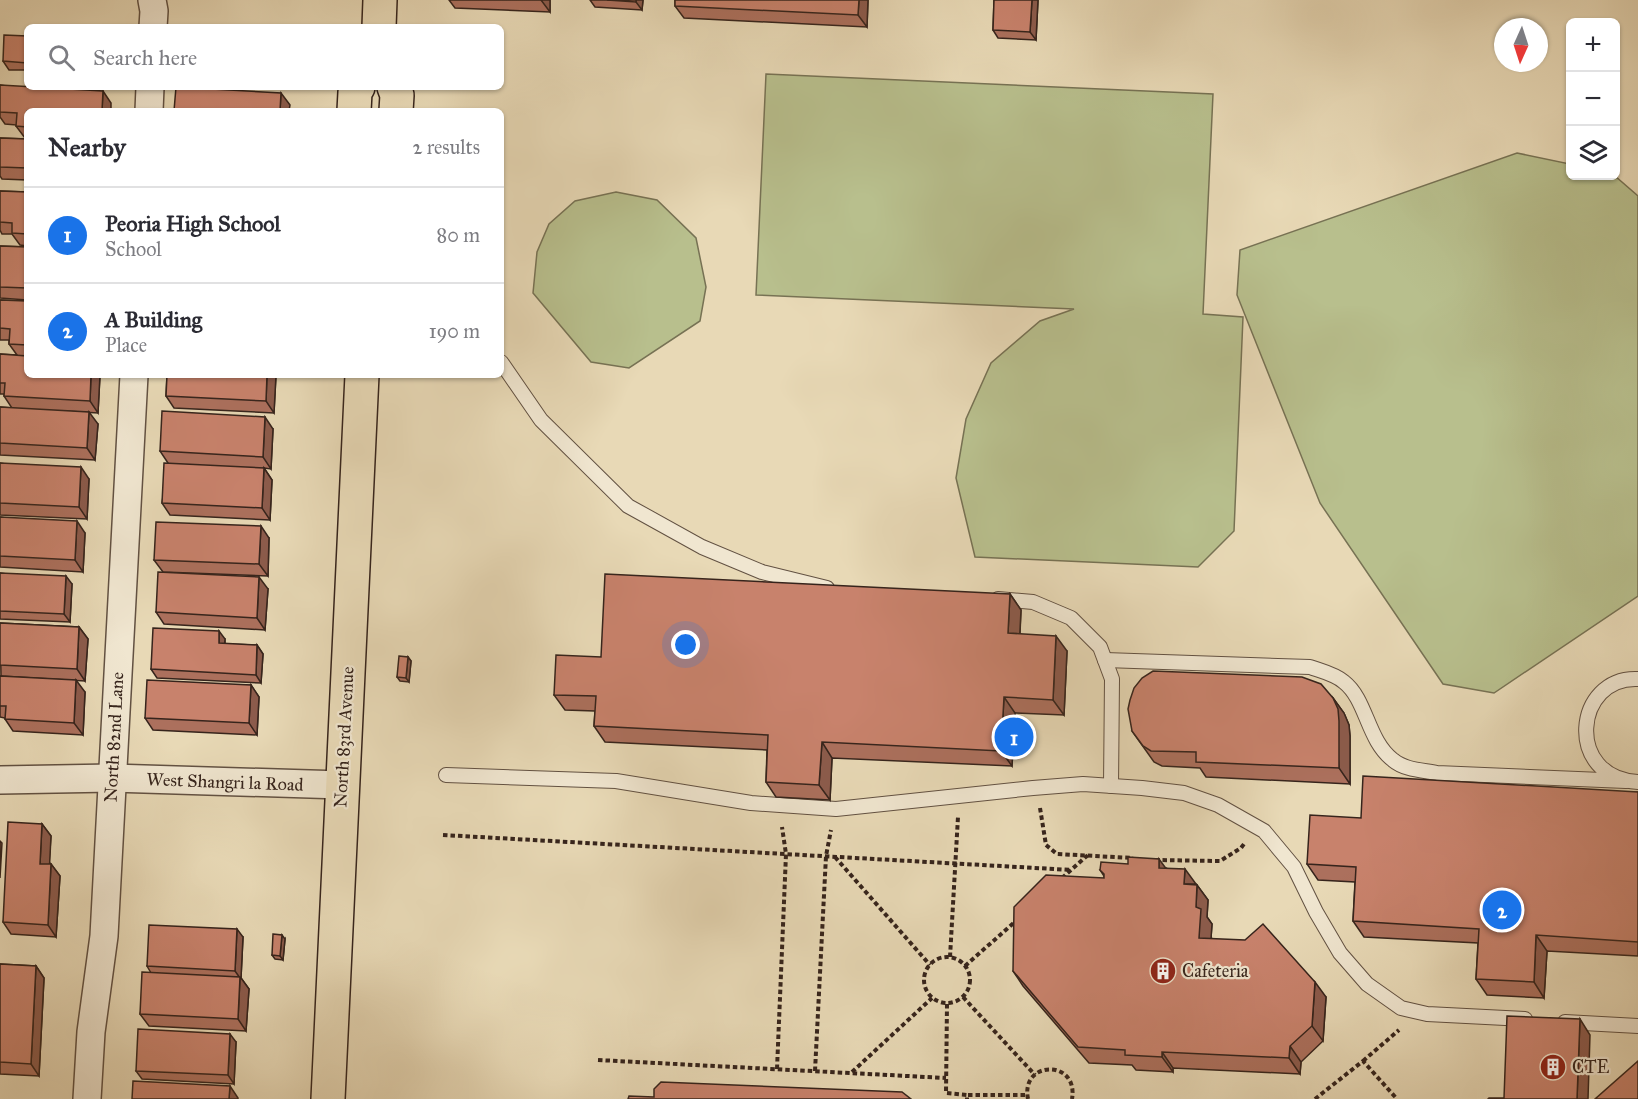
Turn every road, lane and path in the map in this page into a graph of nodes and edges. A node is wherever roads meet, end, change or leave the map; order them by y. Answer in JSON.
{"nodes":[{"id":1,"x":152,"y":0,"type":"edge"},
{"id":2,"x":380,"y":0,"type":"edge"},
{"id":3,"x":153,"y":24,"type":"edge"},
{"id":4,"x":379,"y":24,"type":"edge"},
{"id":5,"x":150,"y":90,"type":"edge"},
{"id":6,"x":356,"y":90,"type":"edge"},
{"id":7,"x":395,"y":90,"type":"edge"},
{"id":8,"x":149,"y":108,"type":"edge"},
{"id":9,"x":354,"y":108,"type":"edge"},
{"id":10,"x":396,"y":108,"type":"edge"},
{"id":11,"x":504,"y":366,"type":"edge"},
{"id":12,"x":134,"y":378,"type":"edge"},
{"id":13,"x":362,"y":378,"type":"edge"},
{"id":14,"x":837,"y":591,"type":"edge"},
{"id":15,"x":990,"y":599,"type":"edge"},
{"id":16,"x":1105,"y":660,"type":"junction"},
{"id":17,"x":1638,"y":679,"type":"edge"},
{"id":18,"x":446,"y":775,"type":"dead end"},
{"id":19,"x":112,"y":778,"type":"junction"},
{"id":20,"x":0,"y":780,"type":"edge"},
{"id":21,"x":1632,"y":781,"type":"edge"},
{"id":22,"x":342,"y":785,"type":"junction"},
{"id":23,"x":1112,"y":786,"type":"junction"},
{"id":24,"x":1038,"y":787,"type":"junction"},
{"id":25,"x":959,"y":796,"type":"junction"},
{"id":26,"x":778,"y":805,"type":"junction"},
{"id":27,"x":836,"y":809,"type":"junction"},
{"id":28,"x":1259,"y":827,"type":"junction"},
{"id":29,"x":442,"y":835,"type":"dead end"},
{"id":30,"x":786,"y":854,"type":"junction"},
{"id":31,"x":1089,"y":855,"type":"junction"},
{"id":32,"x":826,"y":856,"type":"junction"},
{"id":33,"x":835,"y":856,"type":"junction"},
{"id":34,"x":1143,"y":859,"type":"edge"},
{"id":35,"x":955,"y":863,"type":"junction"},
{"id":36,"x":1154,"y":867,"type":"edge"},
{"id":37,"x":1072,"y":870,"type":"junction"},
{"id":38,"x":1054,"y":886,"type":"edge"},
{"id":39,"x":1019,"y":918,"type":"edge"},
{"id":40,"x":950,"y":957,"type":"junction"},
{"id":41,"x":930,"y":965,"type":"junction"},
{"id":42,"x":965,"y":966,"type":"junction"},
{"id":43,"x":963,"y":997,"type":"junction"},
{"id":44,"x":932,"y":998,"type":"junction"},
{"id":45,"x":947,"y":1004,"type":"junction"},
{"id":46,"x":1419,"y":1012,"type":"junction"},
{"id":47,"x":1533,"y":1020,"type":"edge"},
{"id":48,"x":1556,"y":1021,"type":"edge"},
{"id":49,"x":1638,"y":1026,"type":"edge"},
{"id":50,"x":598,"y":1060,"type":"dead end"},
{"id":51,"x":1363,"y":1061,"type":"junction"},
{"id":52,"x":777,"y":1069,"type":"junction"},
{"id":53,"x":815,"y":1071,"type":"junction"},
{"id":54,"x":851,"y":1073,"type":"junction"},
{"id":55,"x":1035,"y":1075,"type":"junction"},
{"id":56,"x":946,"y":1078,"type":"junction"},
{"id":57,"x":967,"y":1097,"type":"edge"},
{"id":58,"x":1027,"y":1097,"type":"edge"},
{"id":59,"x":87,"y":1099,"type":"edge"},
{"id":60,"x":328,"y":1099,"type":"edge"},
{"id":61,"x":1072,"y":1099,"type":"edge"},
{"id":62,"x":1315,"y":1099,"type":"edge"},
{"id":63,"x":1397,"y":1099,"type":"edge"}],
"edges":[{"from":1,"to":3,"type":"street"},
{"from":2,"to":4,"type":"main road"},
{"from":5,"to":8,"type":"street"},
{"from":6,"to":9,"type":"main road"},
{"from":7,"to":10,"type":"main road"},
{"from":11,"to":14,"type":"lane"},
{"from":12,"to":19,"type":"street","name":"North 82nd Lane"},
{"from":13,"to":22,"type":"main road","name":"North 83rd Avenue"},
{"from":15,"to":16,"type":"lane"},
{"from":16,"to":21,"type":"lane"},
{"from":16,"to":23,"type":"lane"},
{"from":17,"to":21,"type":"lane"},
{"from":18,"to":26,"type":"lane"},
{"from":19,"to":20,"type":"street","name":"West Shangri la Road"},
{"from":19,"to":22,"type":"street","name":"West Shangri la Road"},
{"from":19,"to":59,"type":"street","name":"North 82nd Lane"},
{"from":22,"to":60,"type":"main road","name":"North 83rd Avenue"},
{"from":23,"to":24,"type":"lane"},
{"from":23,"to":28,"type":"lane"},
{"from":24,"to":25,"type":"lane"},
{"from":24,"to":31,"type":"path"},
{"from":25,"to":27,"type":"lane"},
{"from":25,"to":35,"type":"path"},
{"from":26,"to":27,"type":"lane"},
{"from":26,"to":30,"type":"path"},
{"from":27,"to":32,"type":"path"},
{"from":28,"to":36,"type":"path"},
{"from":28,"to":46,"type":"lane"},
{"from":29,"to":30,"type":"path"},
{"from":30,"to":32,"type":"path"},
{"from":30,"to":52,"type":"path"},
{"from":31,"to":34,"type":"path"},
{"from":31,"to":37,"type":"path"},
{"from":32,"to":33,"type":"path"},
{"from":32,"to":53,"type":"path"},
{"from":33,"to":35,"type":"path"},
{"from":33,"to":41,"type":"path"},
{"from":35,"to":37,"type":"path"},
{"from":35,"to":40,"type":"path"},
{"from":37,"to":38,"type":"path"},
{"from":39,"to":42,"type":"path"},
{"from":40,"to":41,"type":"path"},
{"from":40,"to":42,"type":"path"},
{"from":41,"to":44,"type":"path"},
{"from":42,"to":43,"type":"path"},
{"from":43,"to":45,"type":"path"},
{"from":43,"to":55,"type":"path"},
{"from":44,"to":45,"type":"path"},
{"from":44,"to":54,"type":"path"},
{"from":45,"to":56,"type":"path"},
{"from":46,"to":47,"type":"lane"},
{"from":46,"to":51,"type":"path"},
{"from":48,"to":49,"type":"lane"},
{"from":50,"to":52,"type":"path"},
{"from":51,"to":62,"type":"path"},
{"from":51,"to":63,"type":"path"},
{"from":52,"to":53,"type":"path"},
{"from":53,"to":54,"type":"path"},
{"from":54,"to":56,"type":"path"},
{"from":55,"to":58,"type":"path"},
{"from":55,"to":61,"type":"path"},
{"from":56,"to":57,"type":"path"},
{"from":57,"to":58,"type":"path"}]}
